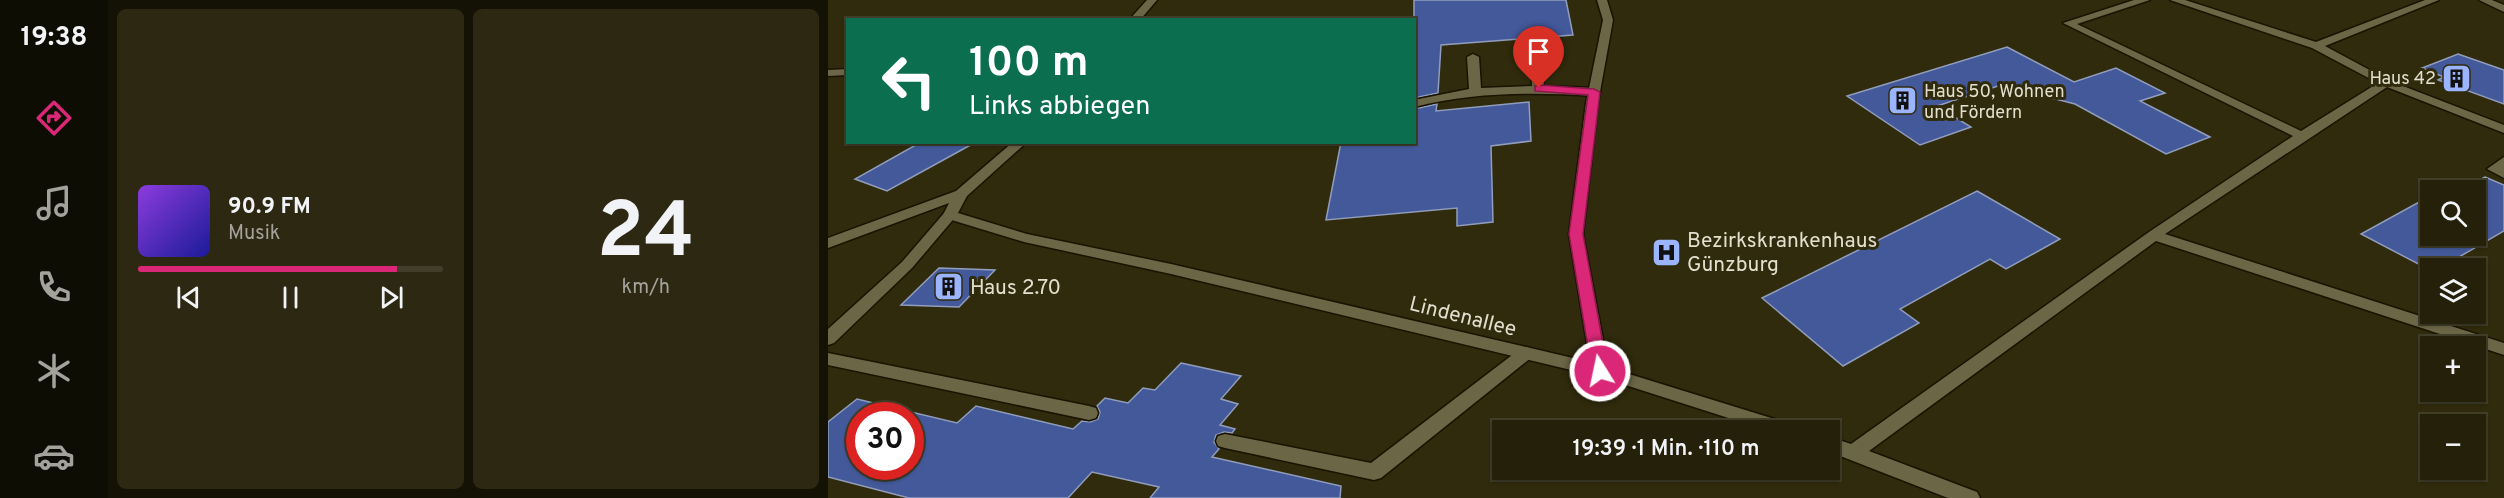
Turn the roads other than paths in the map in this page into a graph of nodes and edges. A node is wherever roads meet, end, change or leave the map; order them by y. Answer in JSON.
{"nodes":[{"id":1,"x":1152,"y":0,"type":"edge"},
{"id":2,"x":1602,"y":0,"type":"edge"},
{"id":3,"x":2145,"y":0,"type":"edge"},
{"id":4,"x":2175,"y":0,"type":"edge"},
{"id":5,"x":2434,"y":0,"type":"edge"},
{"id":6,"x":2484,"y":0,"type":"edge"},
{"id":7,"x":2504,"y":9,"type":"edge"},
{"id":8,"x":1136,"y":18,"type":"edge"},
{"id":9,"x":2316,"y":46,"type":"junction"},
{"id":10,"x":1535,"y":53,"type":"dead end"},
{"id":11,"x":1473,"y":57,"type":"dead end"},
{"id":12,"x":846,"y":72,"type":"edge"},
{"id":13,"x":828,"y":73,"type":"edge"},
{"id":14,"x":2386,"y":83,"type":"junction"},
{"id":15,"x":1539,"y":88,"type":"junction"},
{"id":16,"x":1475,"y":92,"type":"junction"},
{"id":17,"x":1594,"y":92,"type":"junction"},
{"id":18,"x":1416,"y":104,"type":"edge"},
{"id":19,"x":2504,"y":129,"type":"edge"},
{"id":20,"x":2302,"y":136,"type":"junction"},
{"id":21,"x":1019,"y":144,"type":"edge"},
{"id":22,"x":2504,"y":161,"type":"edge"},
{"id":23,"x":2504,"y":174,"type":"edge"},
{"id":24,"x":961,"y":194,"type":"junction"},
{"id":25,"x":950,"y":215,"type":"junction"},
{"id":26,"x":2154,"y":235,"type":"junction"},
{"id":27,"x":828,"y":243,"type":"edge"},
{"id":28,"x":828,"y":339,"type":"edge"},
{"id":29,"x":2504,"y":349,"type":"edge"},
{"id":30,"x":1526,"y":353,"type":"junction"},
{"id":31,"x":828,"y":359,"type":"edge"},
{"id":32,"x":1600,"y":371,"type":"junction"},
{"id":33,"x":1089,"y":413,"type":"dead end"},
{"id":34,"x":1755,"y":420,"type":"edge"},
{"id":35,"x":1225,"y":441,"type":"dead end"},
{"id":36,"x":1840,"y":447,"type":"edge"},
{"id":37,"x":1854,"y":452,"type":"junction"},
{"id":38,"x":1970,"y":498,"type":"edge"}],
"edges":[{"from":1,"to":8,"type":"street"},
{"from":2,"to":17,"type":"street"},
{"from":3,"to":20,"type":"street"},
{"from":4,"to":9,"type":"street"},
{"from":5,"to":9,"type":"street"},
{"from":6,"to":7,"type":"street"},
{"from":9,"to":14,"type":"street"},
{"from":10,"to":15,"type":"street"},
{"from":11,"to":16,"type":"street"},
{"from":12,"to":13,"type":"street"},
{"from":14,"to":19,"type":"street"},
{"from":14,"to":20,"type":"street"},
{"from":15,"to":16,"type":"street"},
{"from":15,"to":17,"type":"street"},
{"from":16,"to":18,"type":"street"},
{"from":17,"to":32,"type":"street"},
{"from":20,"to":26,"type":"street"},
{"from":21,"to":24,"type":"street"},
{"from":22,"to":23,"type":"street"},
{"from":24,"to":25,"type":"street"},
{"from":24,"to":27,"type":"street"},
{"from":25,"to":28,"type":"street"},
{"from":25,"to":30,"type":"street","name":"Lindenallee"},
{"from":26,"to":29,"type":"street"},
{"from":26,"to":37,"type":"street"},
{"from":30,"to":32,"type":"street","name":"Lindenallee"},
{"from":30,"to":35,"type":"street"},
{"from":31,"to":33,"type":"street"},
{"from":32,"to":34,"type":"street","name":"Lindenallee"},
{"from":36,"to":37,"type":"street"},
{"from":37,"to":38,"type":"street"}]}
